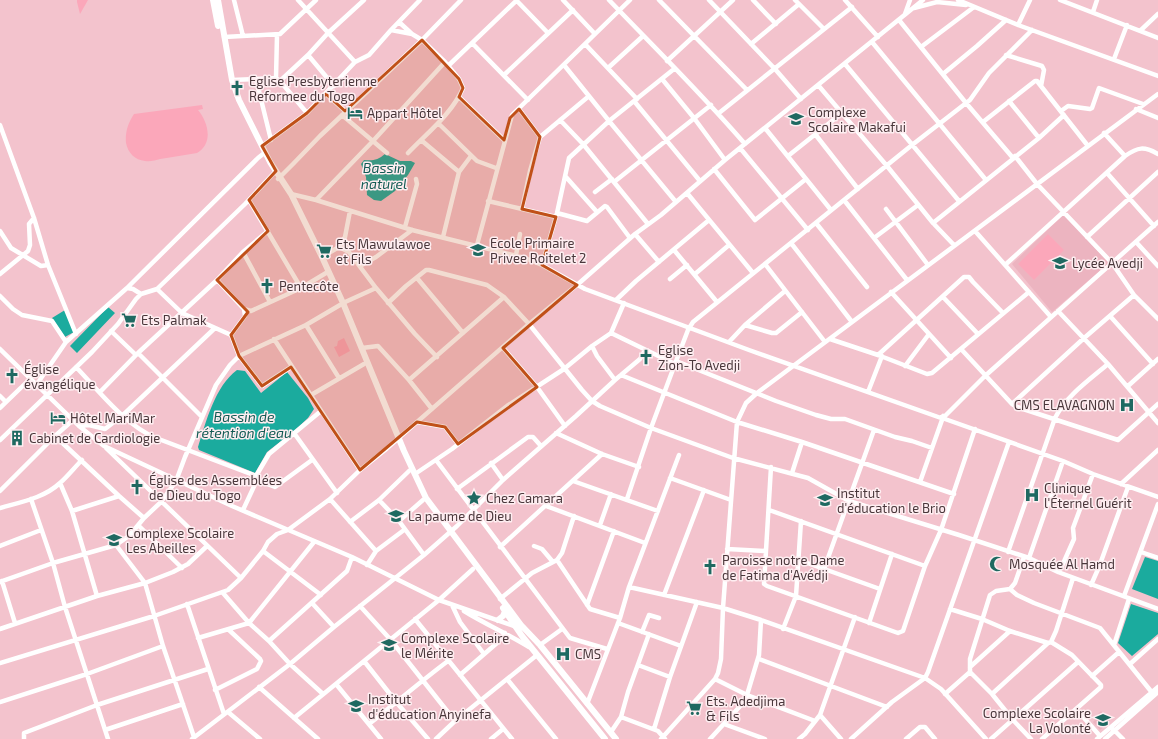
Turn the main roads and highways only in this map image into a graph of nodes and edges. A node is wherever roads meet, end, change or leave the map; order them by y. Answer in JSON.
{"nodes":[{"id":1,"x":213,"y":0,"type":"edge"},
{"id":2,"x":218,"y":0,"type":"edge"},
{"id":3,"x":277,"y":176,"type":"junction"},
{"id":4,"x":342,"y":304,"type":"junction"},
{"id":5,"x":398,"y":439,"type":"junction"},
{"id":6,"x":412,"y":473,"type":"junction"},
{"id":7,"x":449,"y":532,"type":"junction"},
{"id":8,"x":505,"y":611,"type":"junction"},
{"id":9,"x":498,"y":620,"type":"road end"},
{"id":10,"x":519,"y":627,"type":"junction"},
{"id":11,"x":526,"y":635,"type":"junction"},
{"id":12,"x":605,"y":739,"type":"edge"},
{"id":13,"x":616,"y":739,"type":"edge"}],
"edges":[{"from":1,"to":3,"type":"main road"},
{"from":2,"to":3,"type":"main road"},
{"from":3,"to":4,"type":"main road"},
{"from":3,"to":4,"type":"main road"},
{"from":4,"to":5,"type":"main road"},
{"from":4,"to":5,"type":"main road"},
{"from":5,"to":6,"type":"main road"},
{"from":6,"to":7,"type":"main road"},
{"from":6,"to":7,"type":"main road"},
{"from":7,"to":8,"type":"main road"},
{"from":7,"to":10,"type":"main road"},
{"from":8,"to":9,"type":"main road"},
{"from":8,"to":10,"type":"main road"},
{"from":10,"to":11,"type":"main road"},
{"from":11,"to":12,"type":"main road"},
{"from":11,"to":13,"type":"main road"}]}
